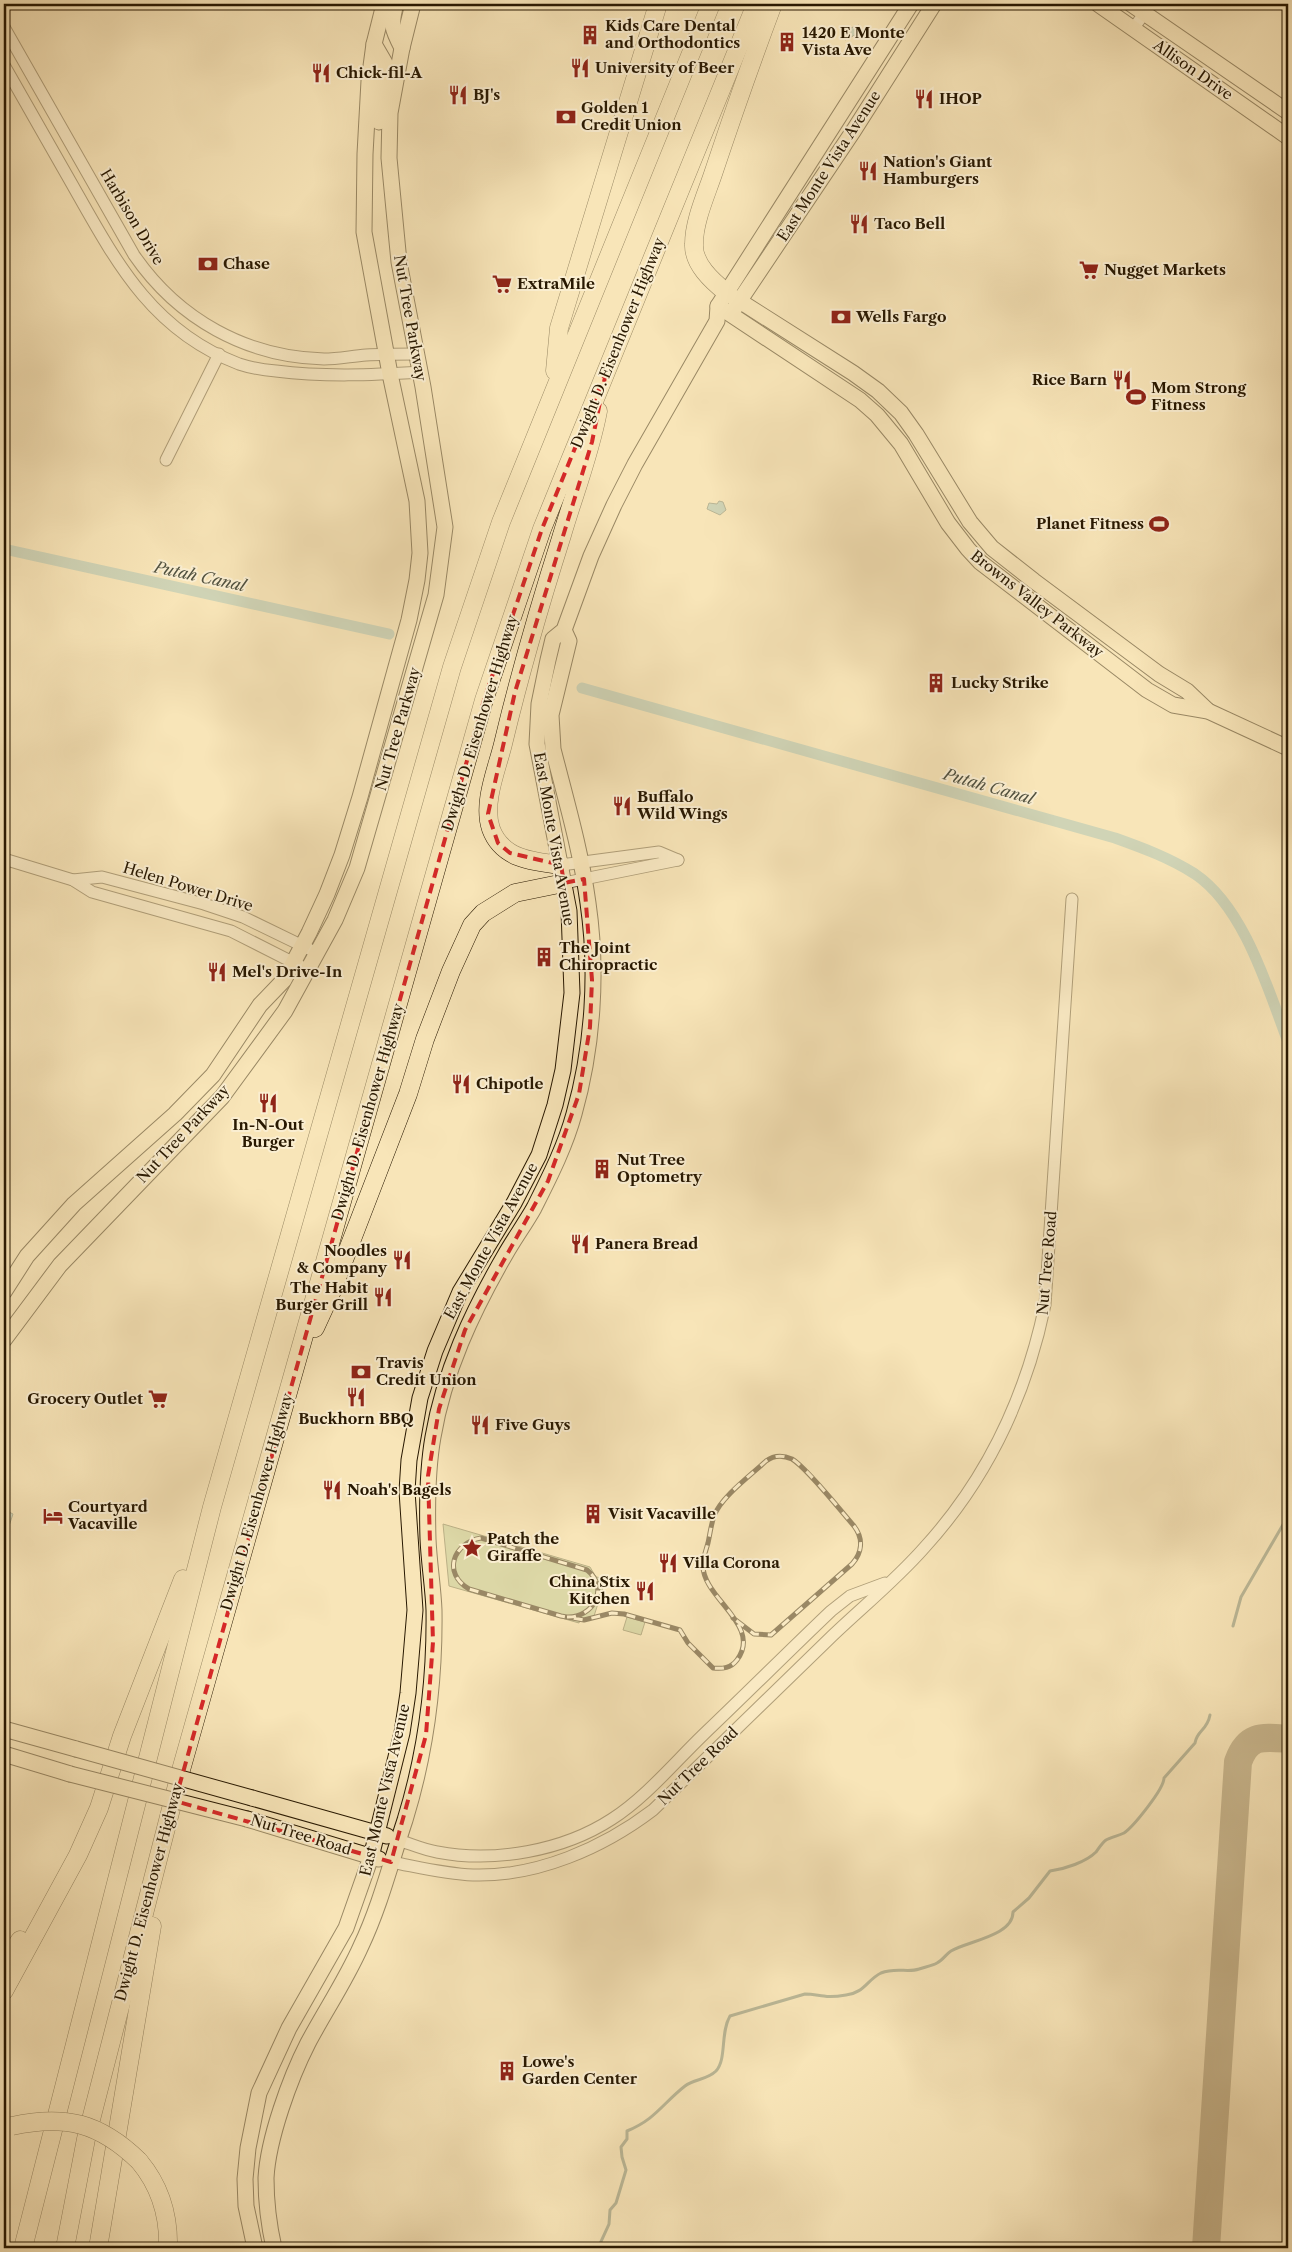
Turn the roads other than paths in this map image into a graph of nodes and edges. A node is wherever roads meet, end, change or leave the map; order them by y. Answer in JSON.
{"nodes":[{"id":1,"x":384,"y":4,"type":"edge"},
{"id":2,"x":396,"y":4,"type":"edge"},
{"id":3,"x":413,"y":4,"type":"edge"},
{"id":4,"x":658,"y":4,"type":"edge"},
{"id":5,"x":711,"y":4,"type":"edge"},
{"id":6,"x":756,"y":4,"type":"edge"},
{"id":7,"x":773,"y":4,"type":"edge"},
{"id":8,"x":911,"y":4,"type":"edge"},
{"id":9,"x":934,"y":4,"type":"edge"},
{"id":10,"x":1098,"y":4,"type":"edge"},
{"id":11,"x":1131,"y":4,"type":"edge"},
{"id":12,"x":1148,"y":8,"type":"edge"},
{"id":13,"x":4,"y":27,"type":"edge"},
{"id":14,"x":1133,"y":29,"type":"junction"},
{"id":15,"x":374,"y":44,"type":"junction"},
{"id":16,"x":402,"y":48,"type":"junction"},
{"id":17,"x":873,"y":63,"type":"junction"},
{"id":18,"x":4,"y":65,"type":"edge"},
{"id":19,"x":1288,"y":112,"type":"edge"},
{"id":20,"x":837,"y":118,"type":"junction"},
{"id":21,"x":854,"y":130,"type":"junction"},
{"id":22,"x":1288,"y":137,"type":"edge"},
{"id":23,"x":388,"y":158,"type":"junction"},
{"id":24,"x":808,"y":199,"type":"junction"},
{"id":25,"x":726,"y":307,"type":"junction"},
{"id":26,"x":220,"y":354,"type":"junction"},
{"id":27,"x":415,"y":354,"type":"junction"},
{"id":28,"x":386,"y":355,"type":"junction"},
{"id":29,"x":420,"y":372,"type":"junction"},
{"id":30,"x":606,"y":372,"type":"junction"},
{"id":31,"x":390,"y":374,"type":"junction"},
{"id":32,"x":554,"y":391,"type":"junction"},
{"id":33,"x":166,"y":460,"type":"dead end"},
{"id":34,"x":911,"y":461,"type":"junction"},
{"id":35,"x":957,"y":502,"type":"junction"},
{"id":36,"x":968,"y":549,"type":"junction"},
{"id":37,"x":1034,"y":581,"type":"junction"},
{"id":38,"x":1028,"y":600,"type":"junction"},
{"id":39,"x":1099,"y":629,"type":"junction"},
{"id":40,"x":564,"y":630,"type":"junction"},
{"id":41,"x":1101,"y":655,"type":"junction"},
{"id":42,"x":1165,"y":678,"type":"junction"},
{"id":43,"x":1208,"y":711,"type":"junction"},
{"id":44,"x":1288,"y":748,"type":"edge"},
{"id":45,"x":4,"y":859,"type":"edge"},
{"id":46,"x":580,"y":862,"type":"junction"},
{"id":47,"x":561,"y":865,"type":"junction"},
{"id":48,"x":584,"y":879,"type":"junction"},
{"id":49,"x":73,"y":880,"type":"junction"},
{"id":50,"x":564,"y":882,"type":"junction"},
{"id":51,"x":1072,"y":899,"type":"dead end"},
{"id":52,"x":303,"y":946,"type":"junction"},
{"id":53,"x":318,"y":954,"type":"junction"},
{"id":54,"x":294,"y":963,"type":"junction"},
{"id":55,"x":308,"y":970,"type":"junction"},
{"id":56,"x":557,"y":1096,"type":"junction"},
{"id":57,"x":526,"y":1181,"type":"junction"},
{"id":58,"x":548,"y":1181,"type":"junction"},
{"id":59,"x":490,"y":1283,"type":"junction"},
{"id":60,"x":4,"y":1292,"type":"edge"},
{"id":61,"x":4,"y":1340,"type":"edge"},
{"id":62,"x":294,"y":1373,"type":"junction"},
{"id":63,"x":212,"y":1507,"type":"junction"},
{"id":64,"x":889,"y":1582,"type":"junction"},
{"id":65,"x":831,"y":1611,"type":"junction"},
{"id":66,"x":844,"y":1625,"type":"junction"},
{"id":67,"x":4,"y":1729,"type":"edge"},
{"id":68,"x":4,"y":1754,"type":"edge"},
{"id":69,"x":181,"y":1770,"type":"junction"},
{"id":70,"x":378,"y":1833,"type":"junction"},
{"id":71,"x":398,"y":1840,"type":"junction"},
{"id":72,"x":78,"y":1855,"type":"junction"},
{"id":73,"x":371,"y":1856,"type":"junction"},
{"id":74,"x":390,"y":1862,"type":"junction"},
{"id":75,"x":4,"y":1965,"type":"edge"},
{"id":76,"x":4,"y":1991,"type":"edge"},
{"id":77,"x":8,"y":2128,"type":"edge"},
{"id":78,"x":23,"y":2248,"type":"edge"},
{"id":79,"x":65,"y":2248,"type":"edge"},
{"id":80,"x":98,"y":2248,"type":"edge"},
{"id":81,"x":168,"y":2248,"type":"edge"},
{"id":82,"x":255,"y":2248,"type":"edge"},
{"id":83,"x":274,"y":2248,"type":"edge"}],
"edges":[{"from":1,"to":15,"type":"main road","name":"Nut Tree Parkway"},
{"from":2,"to":16,"type":"main road"},
{"from":3,"to":16,"type":"main road","name":"Nut Tree Parkway"},
{"from":4,"to":32,"type":"highway"},
{"from":5,"to":32,"type":"highway"},
{"from":6,"to":30,"type":"highway","name":"Dwight D. Eisenhower Highway"},
{"from":7,"to":25,"type":"highway"},
{"from":8,"to":17,"type":"main road","name":"East Monte Vista Avenue"},
{"from":9,"to":21,"type":"main road","name":"East Monte Vista Avenue"},
{"from":10,"to":14,"type":"main road","name":"Allison Drive"},
{"from":11,"to":12,"type":"main road","name":"Allison Drive"},
{"from":12,"to":14,"type":"street"},
{"from":12,"to":19,"type":"main road","name":"Allison Drive"},
{"from":13,"to":28,"type":"street","name":"Harbison Drive"},
{"from":14,"to":22,"type":"main road","name":"Allison Drive"},
{"from":15,"to":23,"type":"main road"},
{"from":15,"to":28,"type":"main road","name":"Nut Tree Parkway"},
{"from":16,"to":23,"type":"main road","name":"Nut Tree Parkway"},
{"from":17,"to":20,"type":"main road","name":"East Monte Vista Avenue"},
{"from":17,"to":21,"type":"main road"},
{"from":18,"to":26,"type":"street"},
{"from":20,"to":24,"type":"main road"},
{"from":20,"to":25,"type":"main road","name":"East Monte Vista Avenue"},
{"from":21,"to":24,"type":"main road","name":"East Monte Vista Avenue"},
{"from":23,"to":27,"type":"main road","name":"Nut Tree Parkway"},
{"from":24,"to":25,"type":"main road","name":"East Monte Vista Avenue"},
{"from":25,"to":34,"type":"main road","name":"Browns Valley Parkway"},
{"from":25,"to":35,"type":"main road","name":"Browns Valley Parkway"},
{"from":25,"to":40,"type":"main road","name":"East Monte Vista Avenue"},
{"from":26,"to":31,"type":"street"},
{"from":26,"to":33,"type":"street"},
{"from":27,"to":28,"type":"street","name":"Harbison Drive"},
{"from":27,"to":29,"type":"main road","name":"Nut Tree Parkway"},
{"from":28,"to":31,"type":"main road","name":"Nut Tree Parkway"},
{"from":29,"to":31,"type":"street"},
{"from":29,"to":53,"type":"main road","name":"Nut Tree Parkway"},
{"from":30,"to":47,"type":"highway"},
{"from":30,"to":62,"type":"highway","name":"Dwight D. Eisenhower Highway"},
{"from":31,"to":52,"type":"main road","name":"Nut Tree Parkway"},
{"from":32,"to":63,"type":"highway"},
{"from":34,"to":35,"type":"main road"},
{"from":34,"to":36,"type":"main road","name":"Browns Valley Parkway"},
{"from":35,"to":37,"type":"main road","name":"Browns Valley Parkway"},
{"from":36,"to":37,"type":"main road"},
{"from":36,"to":38,"type":"main road","name":"Browns Valley Parkway"},
{"from":37,"to":38,"type":"main road"},
{"from":37,"to":39,"type":"main road","name":"Browns Valley Parkway"},
{"from":38,"to":39,"type":"main road"},
{"from":38,"to":41,"type":"main road","name":"Browns Valley Parkway"},
{"from":39,"to":42,"type":"main road","name":"Browns Valley Parkway"},
{"from":40,"to":46,"type":"main road","name":"East Monte Vista Avenue"},
{"from":40,"to":47,"type":"main road","name":"East Monte Vista Avenue"},
{"from":41,"to":42,"type":"main road"},
{"from":41,"to":43,"type":"main road","name":"Browns Valley Parkway"},
{"from":42,"to":43,"type":"main road","name":"Browns Valley Parkway"},
{"from":43,"to":44,"type":"main road","name":"Browns Valley Parkway"},
{"from":45,"to":49,"type":"street","name":"Helen Power Drive"},
{"from":46,"to":47,"type":"street"},
{"from":46,"to":48,"type":"main road","name":"East Monte Vista Avenue"},
{"from":46,"to":48,"type":"street"},
{"from":47,"to":50,"type":"main road","name":"East Monte Vista Avenue"},
{"from":48,"to":50,"type":"street"},
{"from":48,"to":58,"type":"main road","name":"East Monte Vista Avenue"},
{"from":49,"to":52,"type":"street","name":"Helen Power Drive"},
{"from":49,"to":54,"type":"street","name":"Helen Power Drive"},
{"from":50,"to":56,"type":"main road","name":"East Monte Vista Avenue"},
{"from":50,"to":62,"type":"highway"},
{"from":51,"to":64,"type":"street","name":"Nut Tree Road"},
{"from":52,"to":53,"type":"street","name":"Helen Power Drive"},
{"from":52,"to":54,"type":"main road","name":"Nut Tree Parkway"},
{"from":53,"to":55,"type":"main road","name":"Nut Tree Parkway"},
{"from":54,"to":55,"type":"street","name":"Helen Power Drive"},
{"from":54,"to":60,"type":"main road","name":"Nut Tree Parkway"},
{"from":55,"to":61,"type":"main road","name":"Nut Tree Parkway"},
{"from":56,"to":57,"type":"main road","name":"East Monte Vista Avenue"},
{"from":56,"to":58,"type":"main road"},
{"from":57,"to":59,"type":"main road"},
{"from":57,"to":70,"type":"main road","name":"East Monte Vista Avenue"},
{"from":58,"to":59,"type":"main road","name":"East Monte Vista Avenue"},
{"from":59,"to":71,"type":"main road","name":"East Monte Vista Avenue"},
{"from":62,"to":69,"type":"highway","name":"Dwight D. Eisenhower Highway"},
{"from":63,"to":72,"type":"highway"},
{"from":63,"to":78,"type":"highway"},
{"from":64,"to":65,"type":"street","name":"Nut Tree Road"},
{"from":64,"to":66,"type":"street","name":"Nut Tree Road"},
{"from":65,"to":66,"type":"street"},
{"from":65,"to":71,"type":"street","name":"Nut Tree Road"},
{"from":66,"to":74,"type":"street","name":"Nut Tree Road"},
{"from":67,"to":70,"type":"main road","name":"Nut Tree Road","bridge":true},
{"from":68,"to":73,"type":"main road","name":"Nut Tree Road","bridge":true},
{"from":69,"to":79,"type":"highway","name":"Dwight D. Eisenhower Highway"},
{"from":69,"to":80,"type":"highway"},
{"from":70,"to":71,"type":"main road","name":"Nut Tree Road"},
{"from":70,"to":73,"type":"main road","name":"East Monte Vista Avenue"},
{"from":71,"to":74,"type":"main road","name":"East Monte Vista Avenue"},
{"from":72,"to":75,"type":"highway"},
{"from":72,"to":76,"type":"highway"},
{"from":73,"to":74,"type":"main road","name":"Nut Tree Road"},
{"from":73,"to":82,"type":"main road","name":"East Monte Vista Avenue"},
{"from":74,"to":83,"type":"main road","name":"East Monte Vista Avenue"},
{"from":77,"to":81,"type":"highway","bridge":true}]}
